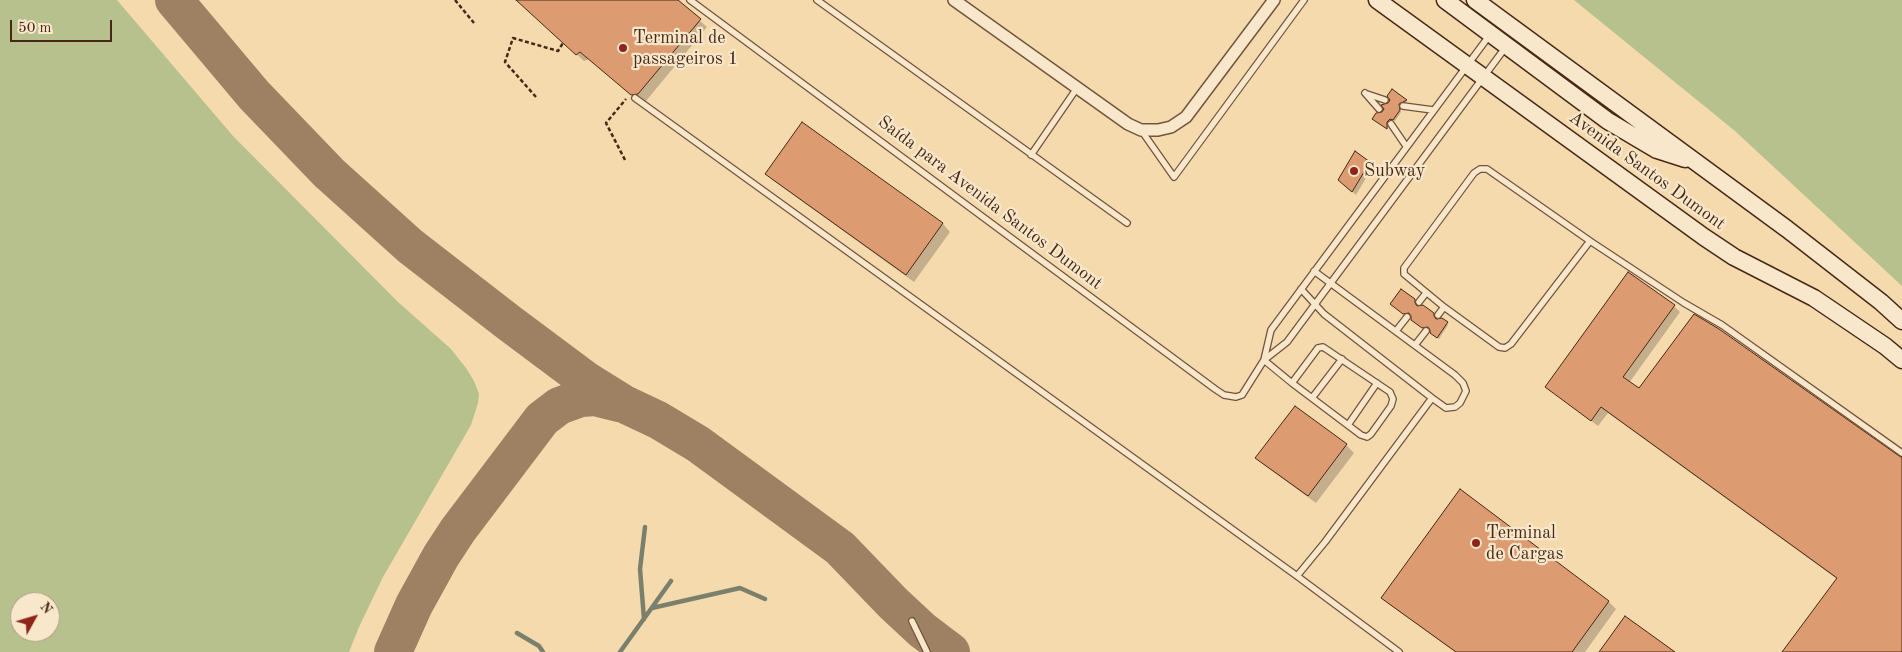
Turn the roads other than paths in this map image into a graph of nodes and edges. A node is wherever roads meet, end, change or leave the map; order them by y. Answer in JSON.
{"nodes":[{"id":1,"x":690,"y":0,"type":"edge"},
{"id":2,"x":817,"y":0,"type":"edge"},
{"id":3,"x":1304,"y":0,"type":"edge"},
{"id":4,"x":1377,"y":0,"type":"edge"},
{"id":5,"x":1445,"y":0,"type":"edge"},
{"id":6,"x":959,"y":2,"type":"edge"},
{"id":7,"x":1271,"y":2,"type":"edge"},
{"id":8,"x":1479,"y":3,"type":"edge"},
{"id":9,"x":1472,"y":20,"type":"junction"},
{"id":10,"x":1490,"y":34,"type":"junction"},
{"id":11,"x":1506,"y":46,"type":"junction"},
{"id":12,"x":1466,"y":65,"type":"junction"},
{"id":13,"x":1483,"y":77,"type":"junction"},
{"id":14,"x":1077,"y":88,"type":"junction"},
{"id":15,"x":635,"y":98,"type":"dead end"},
{"id":16,"x":1385,"y":100,"type":"dead end"},
{"id":17,"x":1403,"y":106,"type":"dead end"},
{"id":18,"x":1379,"y":109,"type":"dead end"},
{"id":19,"x":1433,"y":110,"type":"junction"},
{"id":20,"x":1391,"y":124,"type":"dead end"},
{"id":21,"x":1141,"y":130,"type":"junction"},
{"id":22,"x":1406,"y":146,"type":"junction"},
{"id":23,"x":1031,"y":154,"type":"junction"},
{"id":24,"x":1697,"y":162,"type":"junction"},
{"id":25,"x":1127,"y":222,"type":"dead end"},
{"id":26,"x":1590,"y":241,"type":"junction"},
{"id":27,"x":1314,"y":271,"type":"junction"},
{"id":28,"x":1331,"y":283,"type":"junction"},
{"id":29,"x":1301,"y":289,"type":"junction"},
{"id":30,"x":1426,"y":293,"type":"junction"},
{"id":31,"x":1419,"y":302,"type":"dead end"},
{"id":32,"x":1315,"y":306,"type":"junction"},
{"id":33,"x":1444,"y":307,"type":"junction"},
{"id":34,"x":1438,"y":315,"type":"dead end"},
{"id":35,"x":1407,"y":317,"type":"dead end"},
{"id":36,"x":1902,"y":321,"type":"edge"},
{"id":37,"x":1396,"y":331,"type":"junction"},
{"id":38,"x":1426,"y":331,"type":"dead end"},
{"id":39,"x":1415,"y":345,"type":"junction"},
{"id":40,"x":1342,"y":359,"type":"junction"},
{"id":41,"x":1264,"y":360,"type":"junction"},
{"id":42,"x":1902,"y":360,"type":"edge"},
{"id":43,"x":1292,"y":383,"type":"junction"},
{"id":44,"x":1377,"y":383,"type":"junction"},
{"id":45,"x":1312,"y":398,"type":"junction"},
{"id":46,"x":1432,"y":398,"type":"junction"},
{"id":47,"x":1348,"y":425,"type":"junction"},
{"id":48,"x":1902,"y":453,"type":"edge"},
{"id":49,"x":1296,"y":576,"type":"junction"},
{"id":50,"x":912,"y":621,"type":"dead end"},
{"id":51,"x":927,"y":652,"type":"edge"},
{"id":52,"x":1399,"y":652,"type":"edge"}],
"edges":[{"from":1,"to":41,"type":"lane","name":"Saída para Avenida Santos Dumont"},
{"from":2,"to":23,"type":"lane"},
{"from":3,"to":21,"type":"lane"},
{"from":4,"to":12,"type":"main road","name":"Avenida Santos Dumont"},
{"from":5,"to":9,"type":"main road"},
{"from":6,"to":14,"type":"street"},
{"from":7,"to":21,"type":"street"},
{"from":8,"to":9,"type":"main road"},
{"from":8,"to":24,"type":"main road","name":"Avenida Santos Dumont"},
{"from":9,"to":10,"type":"main road"},
{"from":10,"to":11,"type":"main road"},
{"from":10,"to":12,"type":"lane"},
{"from":11,"to":13,"type":"lane"},
{"from":11,"to":24,"type":"main road"},
{"from":12,"to":13,"type":"main road","name":"Avenida Santos Dumont"},
{"from":12,"to":19,"type":"lane"},
{"from":13,"to":28,"type":"lane"},
{"from":13,"to":42,"type":"main road","name":"Avenida Santos Dumont"},
{"from":14,"to":21,"type":"street"},
{"from":14,"to":23,"type":"lane"},
{"from":15,"to":49,"type":"lane"},
{"from":16,"to":18,"type":"lane"},
{"from":17,"to":19,"type":"lane"},
{"from":19,"to":22,"type":"lane"},
{"from":20,"to":22,"type":"lane"},
{"from":22,"to":27,"type":"lane"},
{"from":23,"to":25,"type":"lane"},
{"from":24,"to":36,"type":"main road","name":"Avenida Santos Dumont"},
{"from":26,"to":30,"type":"lane"},
{"from":26,"to":33,"type":"lane"},
{"from":26,"to":48,"type":"lane"},
{"from":27,"to":28,"type":"lane"},
{"from":27,"to":29,"type":"lane"},
{"from":28,"to":32,"type":"lane"},
{"from":28,"to":37,"type":"lane"},
{"from":29,"to":32,"type":"lane"},
{"from":29,"to":41,"type":"lane"},
{"from":30,"to":31,"type":"lane"},
{"from":30,"to":33,"type":"lane"},
{"from":32,"to":41,"type":"lane"},
{"from":32,"to":46,"type":"lane"},
{"from":33,"to":34,"type":"lane"},
{"from":35,"to":37,"type":"lane"},
{"from":37,"to":39,"type":"lane"},
{"from":38,"to":39,"type":"lane"},
{"from":39,"to":46,"type":"lane"},
{"from":40,"to":43,"type":"lane"},
{"from":40,"to":44,"type":"lane"},
{"from":40,"to":45,"type":"lane"},
{"from":41,"to":43,"type":"lane"},
{"from":43,"to":45,"type":"lane"},
{"from":44,"to":47,"type":"lane"},
{"from":44,"to":47,"type":"lane"},
{"from":45,"to":47,"type":"lane"},
{"from":46,"to":49,"type":"lane"},
{"from":49,"to":52,"type":"lane"},
{"from":50,"to":51,"type":"lane"}]}
